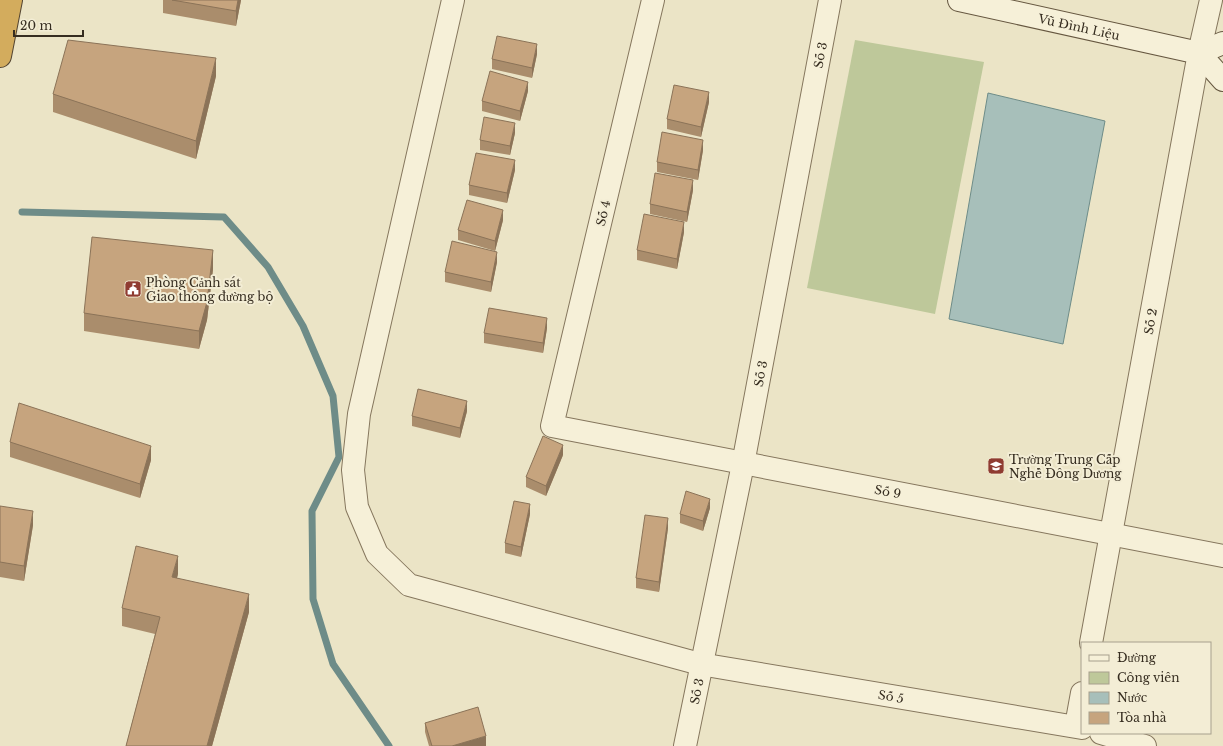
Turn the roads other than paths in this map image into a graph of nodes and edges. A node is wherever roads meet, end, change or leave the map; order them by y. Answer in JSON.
{"nodes":[{"id":1,"x":10,"y":0,"type":"edge"},
{"id":2,"x":453,"y":0,"type":"edge"},
{"id":3,"x":653,"y":0,"type":"edge"},
{"id":4,"x":830,"y":0,"type":"edge"},
{"id":5,"x":959,"y":0,"type":"edge"},
{"id":6,"x":1211,"y":0,"type":"edge"},
{"id":7,"x":1223,"y":44,"type":"edge"},
{"id":8,"x":1199,"y":53,"type":"junction"},
{"id":9,"x":0,"y":56,"type":"edge"},
{"id":10,"x":1223,"y":80,"type":"edge"},
{"id":11,"x":552,"y":426,"type":"joint"},
{"id":12,"x":743,"y":464,"type":"junction"},
{"id":13,"x":1112,"y":533,"type":"junction"},
{"id":14,"x":1223,"y":556,"type":"edge"},
{"id":15,"x":1091,"y":642,"type":"edge"},
{"id":16,"x":700,"y":664,"type":"junction"},
{"id":17,"x":1081,"y":704,"type":"edge"},
{"id":18,"x":1079,"y":727,"type":"edge"},
{"id":19,"x":1104,"y":734,"type":"edge"},
{"id":20,"x":685,"y":746,"type":"edge"},
{"id":21,"x":1145,"y":746,"type":"edge"}],
"edges":[{"from":1,"to":9,"type":"highway"},
{"from":2,"to":16,"type":"street","name":"Số 5"},
{"from":3,"to":11,"type":"street","name":"Số 4"},
{"from":4,"to":12,"type":"street","name":"Số 3"},
{"from":5,"to":8,"type":"street","name":"Vũ Đình Liệu"},
{"from":6,"to":8,"type":"street","name":"Số 2"},
{"from":7,"to":8,"type":"street"},
{"from":8,"to":10,"type":"street"},
{"from":8,"to":13,"type":"street","name":"Số 2"},
{"from":11,"to":12,"type":"street","name":"Số 9"},
{"from":12,"to":13,"type":"street","name":"Số 9"},
{"from":12,"to":16,"type":"street","name":"Số 3"},
{"from":13,"to":14,"type":"street","name":"Số 9"},
{"from":13,"to":15,"type":"street","name":"Số 2"},
{"from":16,"to":18,"type":"street","name":"Số 5"},
{"from":16,"to":20,"type":"street","name":"Số 3"},
{"from":17,"to":18,"type":"street"},
{"from":19,"to":21,"type":"street"}]}
